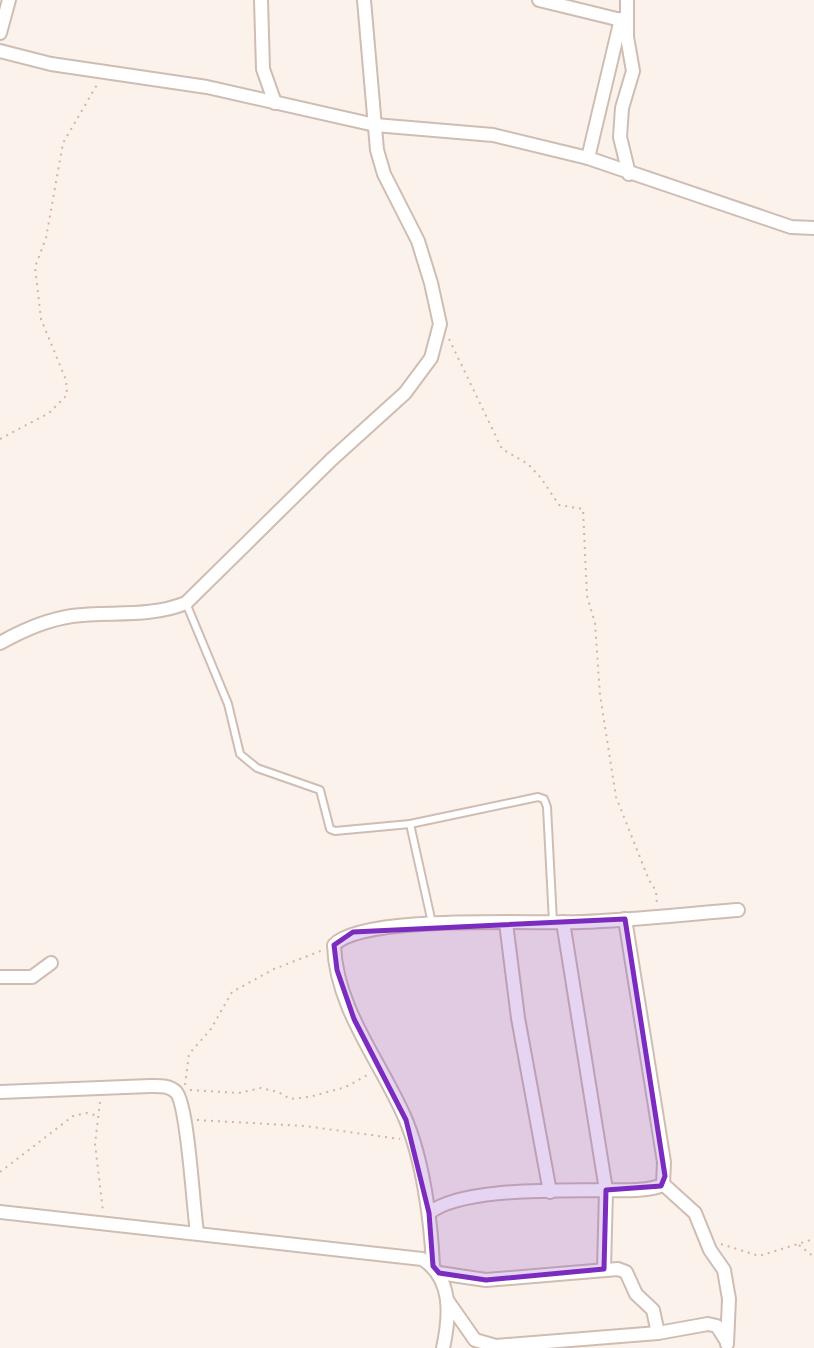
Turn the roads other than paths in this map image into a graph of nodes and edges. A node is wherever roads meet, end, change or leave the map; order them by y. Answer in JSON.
{"nodes":[{"id":1,"x":9,"y":0,"type":"edge"},
{"id":2,"x":261,"y":0,"type":"edge"},
{"id":3,"x":364,"y":0,"type":"edge"},
{"id":4,"x":539,"y":0,"type":"edge"},
{"id":5,"x":625,"y":0,"type":"edge"},
{"id":6,"x":621,"y":20,"type":"junction"},
{"id":7,"x":0,"y":33,"type":"edge"},
{"id":8,"x":0,"y":51,"type":"edge"},
{"id":9,"x":275,"y":103,"type":"junction"},
{"id":10,"x":374,"y":125,"type":"junction"},
{"id":11,"x":588,"y":158,"type":"junction"},
{"id":12,"x":629,"y":174,"type":"junction"},
{"id":13,"x":814,"y":229,"type":"edge"},
{"id":14,"x":186,"y":603,"type":"junction"},
{"id":15,"x":0,"y":643,"type":"edge"},
{"id":16,"x":410,"y":824,"type":"junction"},
{"id":17,"x":738,"y":910,"type":"dead end"},
{"id":18,"x":625,"y":919,"type":"junction"},
{"id":19,"x":558,"y":922,"type":"junction"},
{"id":20,"x":506,"y":923,"type":"junction"},
{"id":21,"x":432,"y":925,"type":"junction"},
{"id":22,"x":51,"y":963,"type":"dead end"},
{"id":23,"x":0,"y":977,"type":"edge"},
{"id":24,"x":0,"y":1093,"type":"edge"},
{"id":25,"x":663,"y":1184,"type":"junction"},
{"id":26,"x":606,"y":1190,"type":"junction"},
{"id":27,"x":550,"y":1192,"type":"junction"},
{"id":28,"x":0,"y":1212,"type":"edge"},
{"id":29,"x":429,"y":1213,"type":"junction"},
{"id":30,"x":197,"y":1232,"type":"junction"},
{"id":31,"x":436,"y":1269,"type":"junction"},
{"id":32,"x":604,"y":1269,"type":"junction"},
{"id":33,"x":447,"y":1300,"type":"junction"},
{"id":34,"x":658,"y":1333,"type":"junction"},
{"id":35,"x":727,"y":1345,"type":"edge"},
{"id":36,"x":443,"y":1348,"type":"edge"}],
"edges":[{"from":1,"to":7,"type":"street"},
{"from":2,"to":9,"type":"street"},
{"from":3,"to":10,"type":"street"},
{"from":4,"to":6,"type":"street"},
{"from":5,"to":6,"type":"street"},
{"from":5,"to":12,"type":"street"},
{"from":6,"to":11,"type":"street"},
{"from":8,"to":9,"type":"street"},
{"from":9,"to":10,"type":"street"},
{"from":10,"to":11,"type":"street"},
{"from":10,"to":14,"type":"street"},
{"from":11,"to":12,"type":"street"},
{"from":12,"to":13,"type":"street"},
{"from":14,"to":15,"type":"street"},
{"from":14,"to":16,"type":"lane"},
{"from":16,"to":19,"type":"lane"},
{"from":16,"to":21,"type":"lane"},
{"from":17,"to":18,"type":"street"},
{"from":18,"to":19,"type":"street"},
{"from":18,"to":25,"type":"street"},
{"from":19,"to":20,"type":"street"},
{"from":19,"to":26,"type":"street"},
{"from":20,"to":21,"type":"street"},
{"from":20,"to":27,"type":"street"},
{"from":21,"to":29,"type":"street"},
{"from":22,"to":23,"type":"street"},
{"from":24,"to":30,"type":"street"},
{"from":25,"to":26,"type":"street"},
{"from":25,"to":35,"type":"street"},
{"from":26,"to":27,"type":"street"},
{"from":26,"to":32,"type":"street"},
{"from":27,"to":29,"type":"street"},
{"from":28,"to":30,"type":"street"},
{"from":29,"to":31,"type":"street"},
{"from":30,"to":31,"type":"street"},
{"from":31,"to":32,"type":"street"},
{"from":31,"to":33,"type":"street"},
{"from":32,"to":34,"type":"street"},
{"from":33,"to":34,"type":"street"},
{"from":33,"to":36,"type":"street"},
{"from":34,"to":35,"type":"street"}]}
